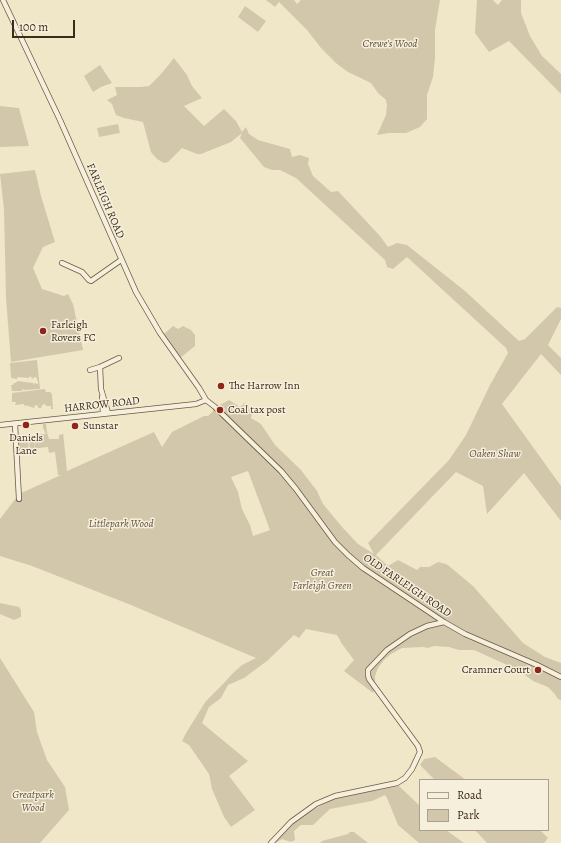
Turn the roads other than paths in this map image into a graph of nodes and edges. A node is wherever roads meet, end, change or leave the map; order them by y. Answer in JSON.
{"nodes":[{"id":1,"x":3,"y":0,"type":"edge"},
{"id":2,"x":121,"y":260,"type":"junction"},
{"id":3,"x":62,"y":263,"type":"dead end"},
{"id":4,"x":119,"y":358,"type":"dead end"},
{"id":5,"x":100,"y":367,"type":"junction"},
{"id":6,"x":90,"y":370,"type":"dead end"},
{"id":7,"x":101,"y":389,"type":"junction"},
{"id":8,"x":206,"y":400,"type":"junction"},
{"id":9,"x":102,"y":414,"type":"junction"},
{"id":10,"x":108,"y":414,"type":"junction"},
{"id":11,"x":15,"y":424,"type":"junction"},
{"id":12,"x":0,"y":425,"type":"edge"},
{"id":13,"x":19,"y":498,"type":"dead end"},
{"id":14,"x":431,"y":614,"type":"junction"},
{"id":15,"x":444,"y":622,"type":"junction"},
{"id":16,"x":432,"y":625,"type":"junction"},
{"id":17,"x":561,"y":677,"type":"edge"},
{"id":18,"x":272,"y":843,"type":"edge"}],
"edges":[{"from":1,"to":2,"type":"street","name":"FARLEIGH ROAD"},
{"from":2,"to":3,"type":"street"},
{"from":2,"to":8,"type":"street","name":"FARLEIGH ROAD"},
{"from":4,"to":5,"type":"street"},
{"from":5,"to":6,"type":"street"},
{"from":5,"to":7,"type":"street"},
{"from":7,"to":9,"type":"street"},
{"from":7,"to":10,"type":"street"},
{"from":8,"to":10,"type":"street","name":"HARROW ROAD"},
{"from":8,"to":14,"type":"street","name":"OLD FARLEIGH ROAD"},
{"from":9,"to":10,"type":"street","name":"HARROW ROAD"},
{"from":9,"to":11,"type":"street","name":"HARROW ROAD"},
{"from":11,"to":12,"type":"street","name":"HARROW ROAD"},
{"from":11,"to":13,"type":"street"},
{"from":14,"to":15,"type":"street","name":"OLD FARLEIGH ROAD"},
{"from":14,"to":16,"type":"street"},
{"from":15,"to":16,"type":"street"},
{"from":15,"to":17,"type":"street","name":"OLD FARLEIGH ROAD"},
{"from":16,"to":18,"type":"street"}]}
